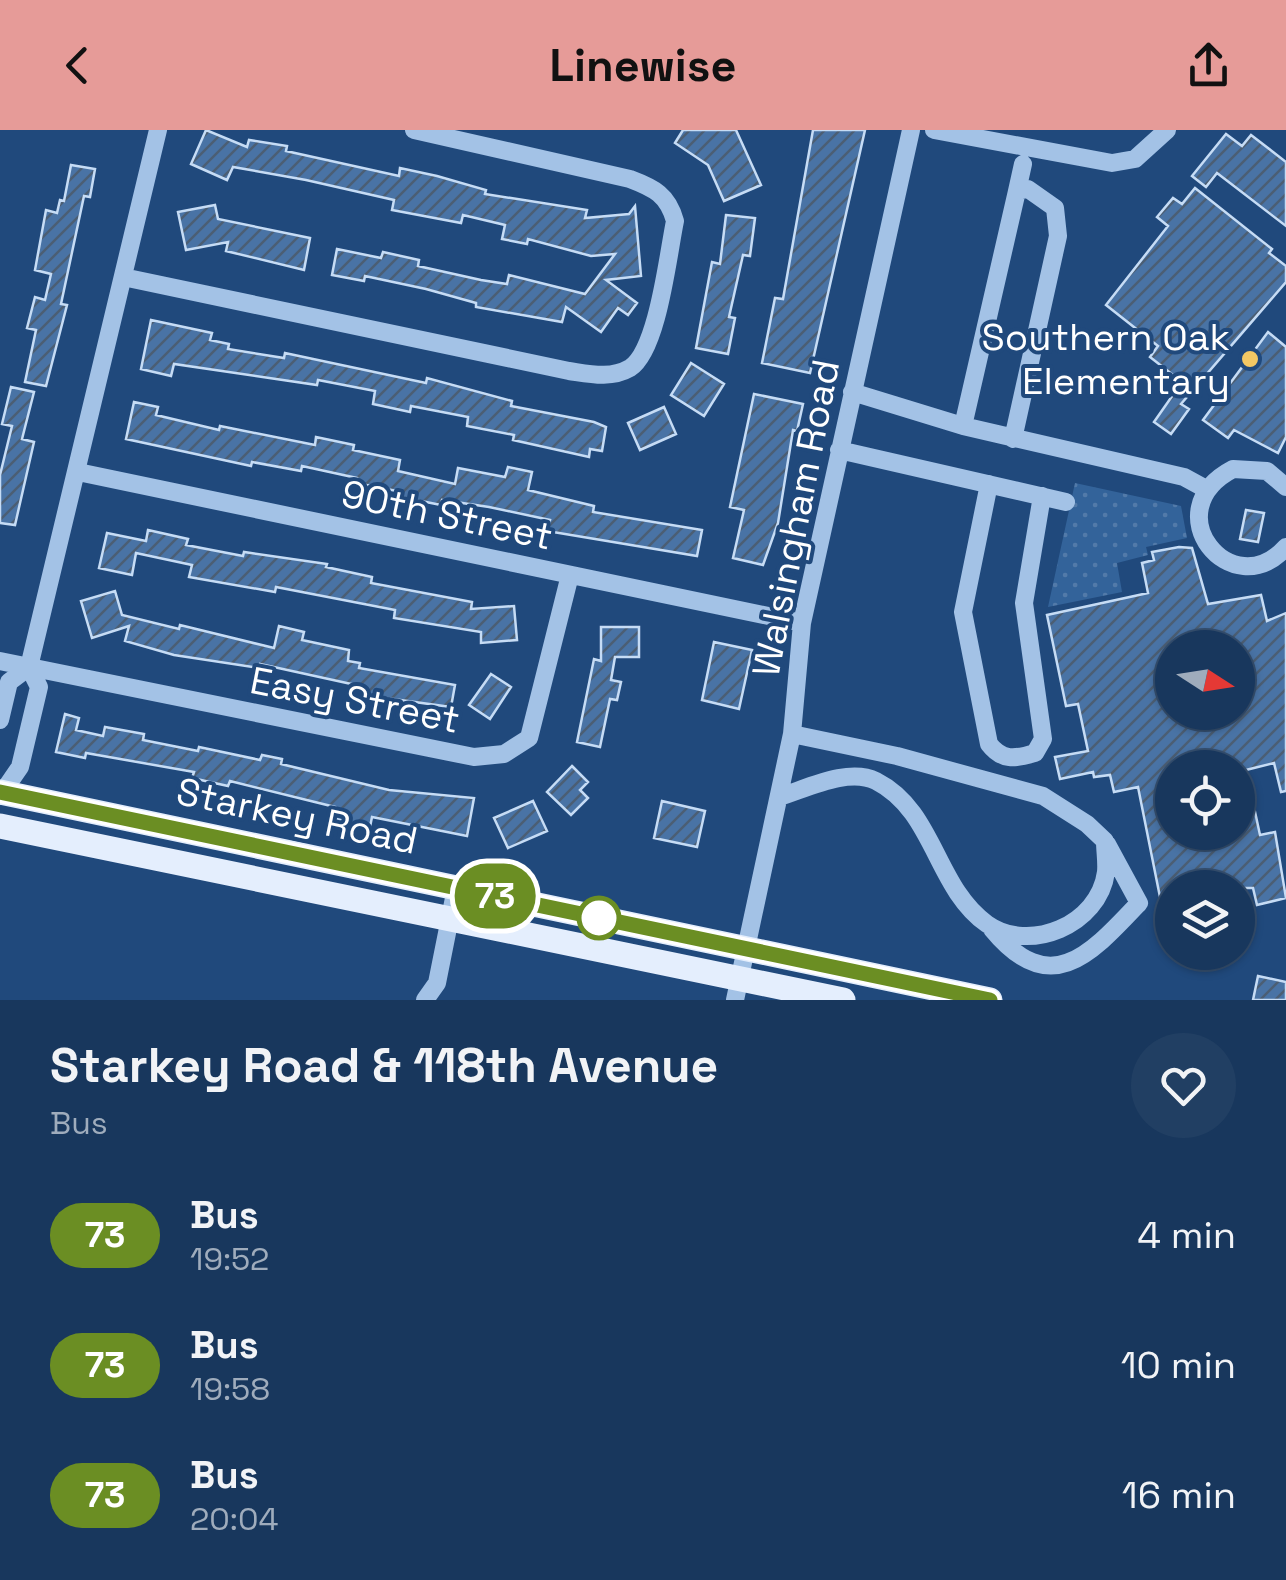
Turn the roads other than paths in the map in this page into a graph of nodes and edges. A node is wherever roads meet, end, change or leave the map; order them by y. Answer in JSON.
{"nodes":[{"id":1,"x":158,"y":130,"type":"edge"},
{"id":2,"x":414,"y":130,"type":"edge"},
{"id":3,"x":910,"y":130,"type":"edge"},
{"id":4,"x":934,"y":130,"type":"edge"},
{"id":5,"x":1167,"y":130,"type":"edge"},
{"id":6,"x":1023,"y":164,"type":"dead end"},
{"id":7,"x":1017,"y":191,"type":"junction"},
{"id":8,"x":123,"y":277,"type":"junction"},
{"id":9,"x":852,"y":392,"type":"junction"},
{"id":10,"x":962,"y":426,"type":"junction"},
{"id":11,"x":1014,"y":438,"type":"junction"},
{"id":12,"x":839,"y":450,"type":"junction"},
{"id":13,"x":78,"y":472,"type":"junction"},
{"id":14,"x":989,"y":484,"type":"junction"},
{"id":15,"x":1286,"y":487,"type":"edge"},
{"id":16,"x":1206,"y":490,"type":"junction"},
{"id":17,"x":1042,"y":496,"type":"junction"},
{"id":18,"x":1066,"y":502,"type":"dead end"},
{"id":19,"x":1286,"y":547,"type":"edge"},
{"id":20,"x":570,"y":575,"type":"junction"},
{"id":21,"x":802,"y":623,"type":"junction"},
{"id":22,"x":0,"y":661,"type":"edge"},
{"id":23,"x":28,"y":667,"type":"junction"},
{"id":24,"x":0,"y":720,"type":"edge"},
{"id":25,"x":792,"y":734,"type":"junction"},
{"id":26,"x":0,"y":792,"type":"edge"},
{"id":27,"x":779,"y":797,"type":"junction"},
{"id":28,"x":0,"y":826,"type":"edge"},
{"id":29,"x":1105,"y":841,"type":"junction"},
{"id":30,"x":456,"y":888,"type":"junction"},
{"id":31,"x":450,"y":920,"type":"junction"},
{"id":32,"x":988,"y":925,"type":"junction"},
{"id":33,"x":745,"y":948,"type":"junction"},
{"id":34,"x":738,"y":989,"type":"edge"},
{"id":35,"x":441,"y":991,"type":"edge"},
{"id":36,"x":425,"y":1000,"type":"edge"},
{"id":37,"x":843,"y":1000,"type":"edge"},
{"id":38,"x":990,"y":1000,"type":"edge"}],
"edges":[{"from":1,"to":8,"type":"street"},
{"from":2,"to":8,"type":"street"},
{"from":3,"to":9,"type":"street","name":"Walsingham Road"},
{"from":4,"to":5,"type":"street"},
{"from":6,"to":7,"type":"street"},
{"from":7,"to":10,"type":"street"},
{"from":7,"to":11,"type":"street"},
{"from":8,"to":13,"type":"street"},
{"from":9,"to":10,"type":"street"},
{"from":9,"to":12,"type":"street","name":"Walsingham Road"},
{"from":10,"to":11,"type":"street"},
{"from":11,"to":16,"type":"street"},
{"from":12,"to":14,"type":"street"},
{"from":12,"to":21,"type":"street","name":"Walsingham Road"},
{"from":13,"to":20,"type":"street","name":"90th Street"},
{"from":13,"to":23,"type":"street"},
{"from":14,"to":17,"type":"street"},
{"from":14,"to":17,"type":"street"},
{"from":15,"to":16,"type":"street"},
{"from":16,"to":19,"type":"street"},
{"from":17,"to":18,"type":"street"},
{"from":20,"to":21,"type":"street","name":"90th Street"},
{"from":20,"to":23,"type":"street","name":"Easy Street"},
{"from":21,"to":25,"type":"street","name":"Walsingham Road"},
{"from":22,"to":23,"type":"street","name":"Easy Street"},
{"from":23,"to":24,"type":"street"},
{"from":23,"to":26,"type":"street"},
{"from":25,"to":27,"type":"street","name":"Walsingham Road"},
{"from":25,"to":29,"type":"street"},
{"from":26,"to":30,"type":"main road","name":"Starkey Road"},
{"from":27,"to":32,"type":"street"},
{"from":27,"to":33,"type":"street","name":"Walsingham Road"},
{"from":28,"to":31,"type":"main road","name":"Starkey Road"},
{"from":29,"to":32,"type":"street"},
{"from":29,"to":32,"type":"street"},
{"from":30,"to":31,"type":"street"},
{"from":30,"to":33,"type":"main road","name":"Starkey Road"},
{"from":31,"to":34,"type":"main road","name":"Starkey Road"},
{"from":31,"to":35,"type":"street"},
{"from":33,"to":34,"type":"street","name":"Walsingham Road"},
{"from":33,"to":38,"type":"main road","name":"Starkey Road"},
{"from":34,"to":37,"type":"main road","name":"Starkey Road"},
{"from":35,"to":36,"type":"street"}]}
